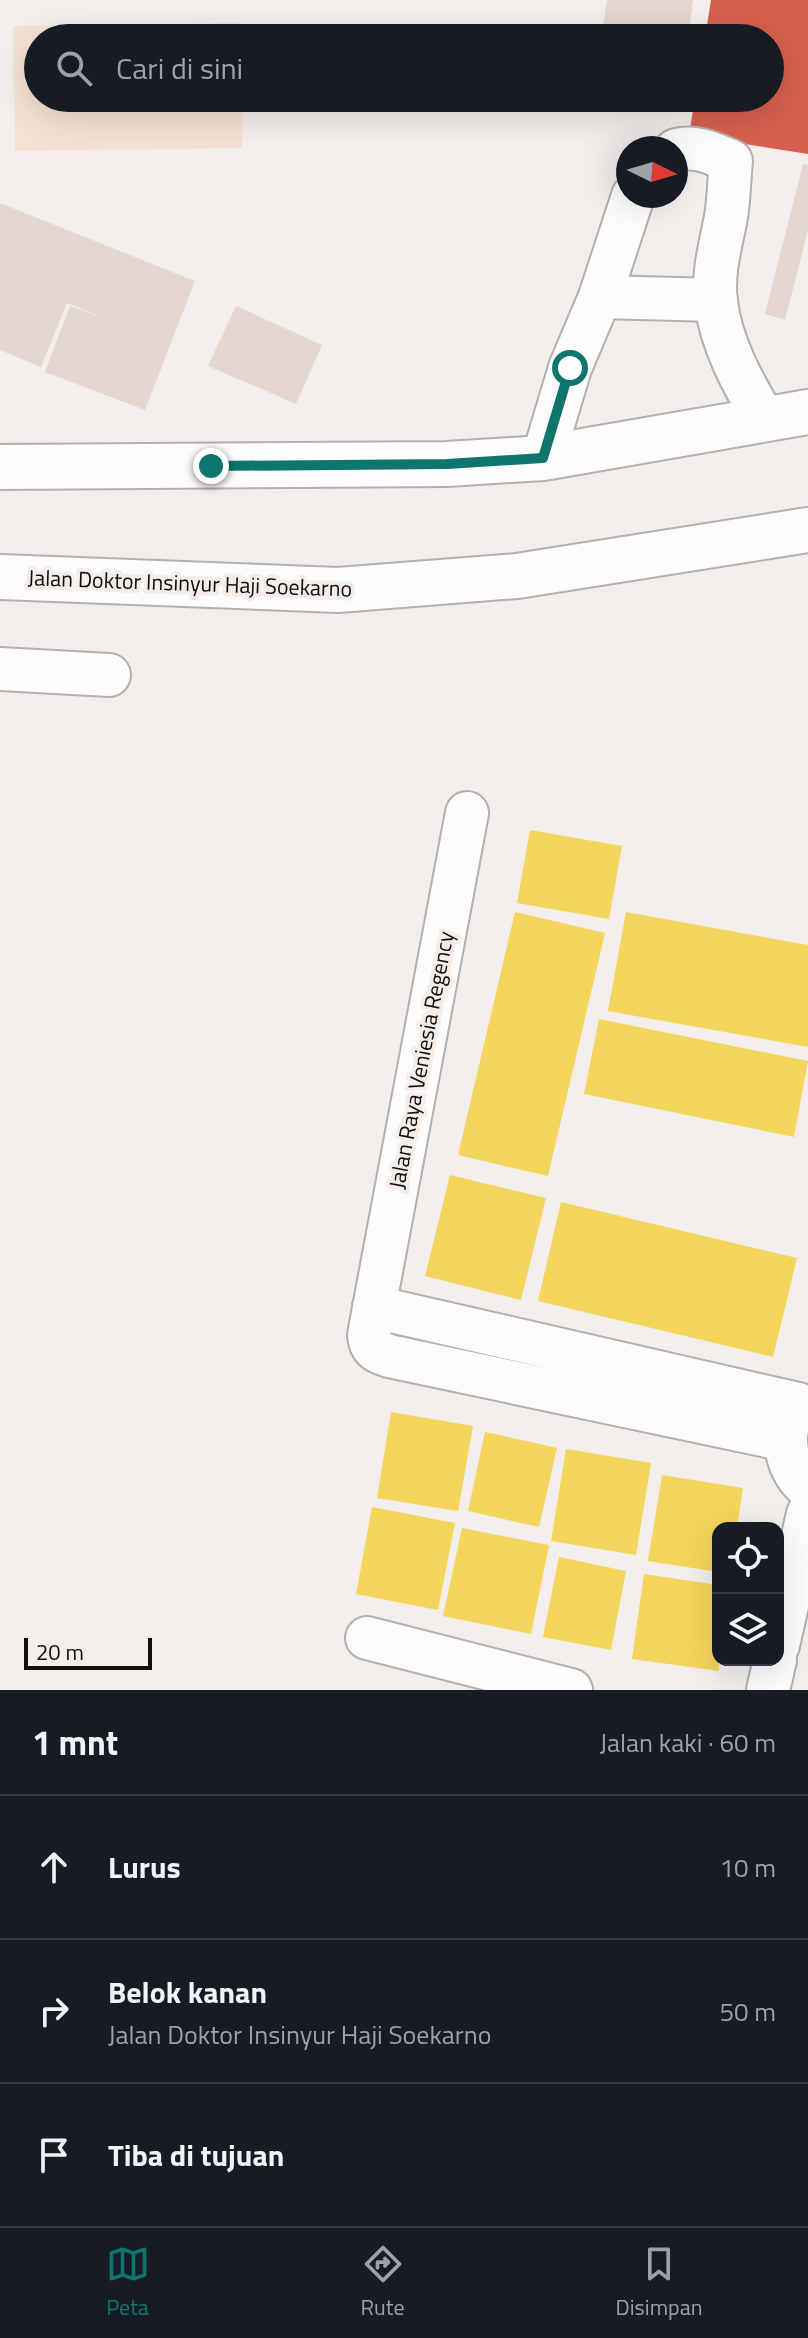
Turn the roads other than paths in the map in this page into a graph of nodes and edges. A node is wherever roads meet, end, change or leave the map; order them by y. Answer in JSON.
{"nodes":[{"id":1,"x":688,"y":147,"type":"edge"},
{"id":2,"x":629,"y":208,"type":"edge"},
{"id":3,"x":600,"y":297,"type":"junction"},
{"id":4,"x":716,"y":300,"type":"junction"},
{"id":5,"x":808,"y":412,"type":"edge"},
{"id":6,"x":765,"y":420,"type":"junction"},
{"id":7,"x":543,"y":458,"type":"junction"},
{"id":8,"x":0,"y":467,"type":"edge"},
{"id":9,"x":808,"y":530,"type":"edge"},
{"id":10,"x":0,"y":577,"type":"edge"},
{"id":11,"x":0,"y":669,"type":"edge"},
{"id":12,"x":109,"y":675,"type":"dead end"},
{"id":13,"x":467,"y":813,"type":"dead end"},
{"id":14,"x":797,"y":1413,"type":"edge"},
{"id":15,"x":808,"y":1488,"type":"edge"},
{"id":16,"x":808,"y":1514,"type":"edge"},
{"id":17,"x":784,"y":1619,"type":"edge"},
{"id":18,"x":367,"y":1638,"type":"dead end"},
{"id":19,"x":774,"y":1666,"type":"edge"},
{"id":20,"x":571,"y":1690,"type":"edge"},
{"id":21,"x":768,"y":1690,"type":"edge"}],
"edges":[{"from":1,"to":4,"type":"street"},
{"from":2,"to":3,"type":"street"},
{"from":3,"to":4,"type":"street"},
{"from":3,"to":7,"type":"street"},
{"from":4,"to":6,"type":"street"},
{"from":5,"to":6,"type":"main road"},
{"from":6,"to":7,"type":"main road"},
{"from":7,"to":8,"type":"main road"},
{"from":9,"to":10,"type":"main road","name":"Jalan Doktor Insinyur Haji Soekarno"},
{"from":11,"to":12,"type":"street"},
{"from":13,"to":14,"type":"street","name":"Jalan Raya Veniesia Regency"},
{"from":14,"to":15,"type":"street"},
{"from":16,"to":17,"type":"street"},
{"from":18,"to":20,"type":"street"},
{"from":19,"to":21,"type":"street"}]}
